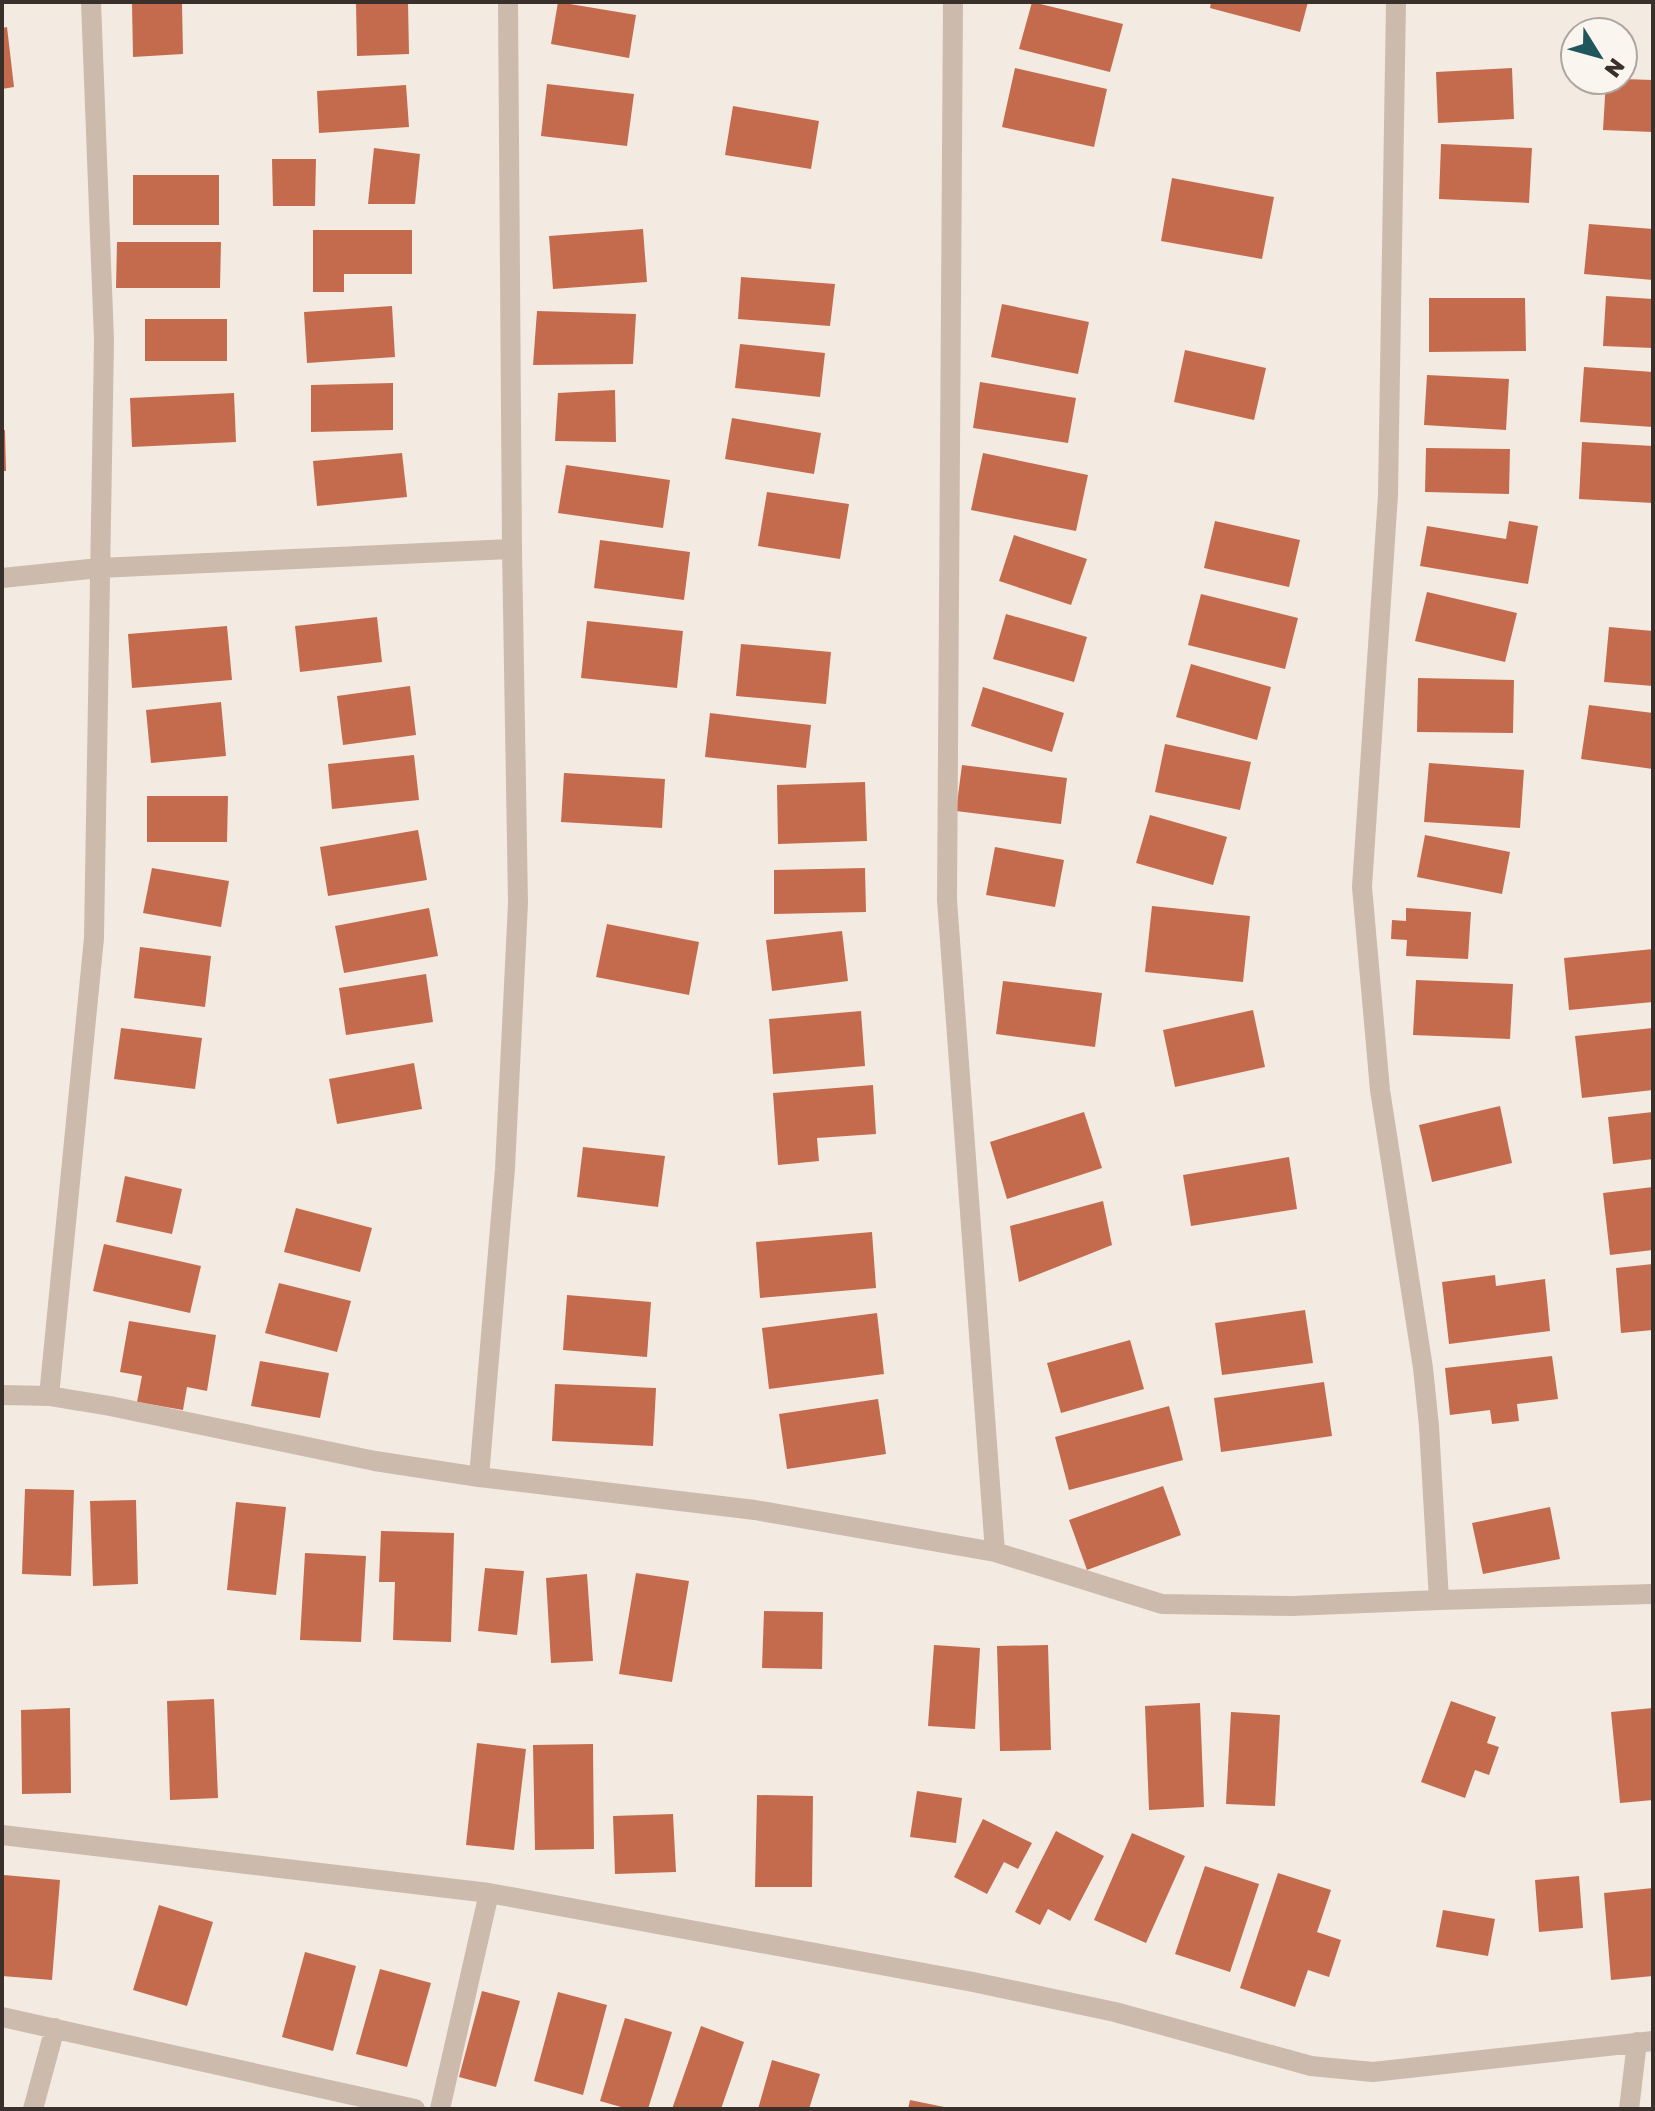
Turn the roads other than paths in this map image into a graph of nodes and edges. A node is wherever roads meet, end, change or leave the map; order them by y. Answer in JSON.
{"nodes":[{"id":1,"x":91,"y":2,"type":"edge"},
{"id":2,"x":508,"y":2,"type":"edge"},
{"id":3,"x":953,"y":2,"type":"edge"},
{"id":4,"x":1396,"y":2,"type":"edge"},
{"id":5,"x":512,"y":549,"type":"junction"},
{"id":6,"x":99,"y":568,"type":"junction"},
{"id":7,"x":2,"y":578,"type":"edge"},
{"id":8,"x":2,"y":1395,"type":"edge"},
{"id":9,"x":49,"y":1396,"type":"junction"},
{"id":10,"x":479,"y":1477,"type":"junction"},
{"id":11,"x":995,"y":1552,"type":"junction"},
{"id":12,"x":1653,"y":1594,"type":"edge"},
{"id":13,"x":1439,"y":1600,"type":"junction"},
{"id":14,"x":2,"y":1835,"type":"edge"},
{"id":15,"x":489,"y":1893,"type":"junction"},
{"id":16,"x":2,"y":2017,"type":"edge"},
{"id":17,"x":55,"y":2028,"type":"junction"},
{"id":18,"x":1645,"y":2041,"type":"edge"},
{"id":19,"x":33,"y":2109,"type":"edge"},
{"id":20,"x":415,"y":2109,"type":"edge"},
{"id":21,"x":440,"y":2109,"type":"edge"},
{"id":22,"x":1629,"y":2109,"type":"edge"}],
"edges":[{"from":1,"to":6,"type":"street"},
{"from":2,"to":5,"type":"street"},
{"from":3,"to":11,"type":"street"},
{"from":4,"to":13,"type":"street"},
{"from":5,"to":6,"type":"street"},
{"from":5,"to":10,"type":"street"},
{"from":6,"to":7,"type":"street"},
{"from":6,"to":9,"type":"street"},
{"from":8,"to":9,"type":"street"},
{"from":9,"to":10,"type":"street"},
{"from":10,"to":11,"type":"street"},
{"from":11,"to":13,"type":"street"},
{"from":12,"to":13,"type":"street"},
{"from":14,"to":15,"type":"street"},
{"from":15,"to":18,"type":"street"},
{"from":15,"to":21,"type":"street"},
{"from":16,"to":17,"type":"street"},
{"from":17,"to":19,"type":"street"},
{"from":17,"to":20,"type":"street"},
{"from":18,"to":22,"type":"street"}]}
